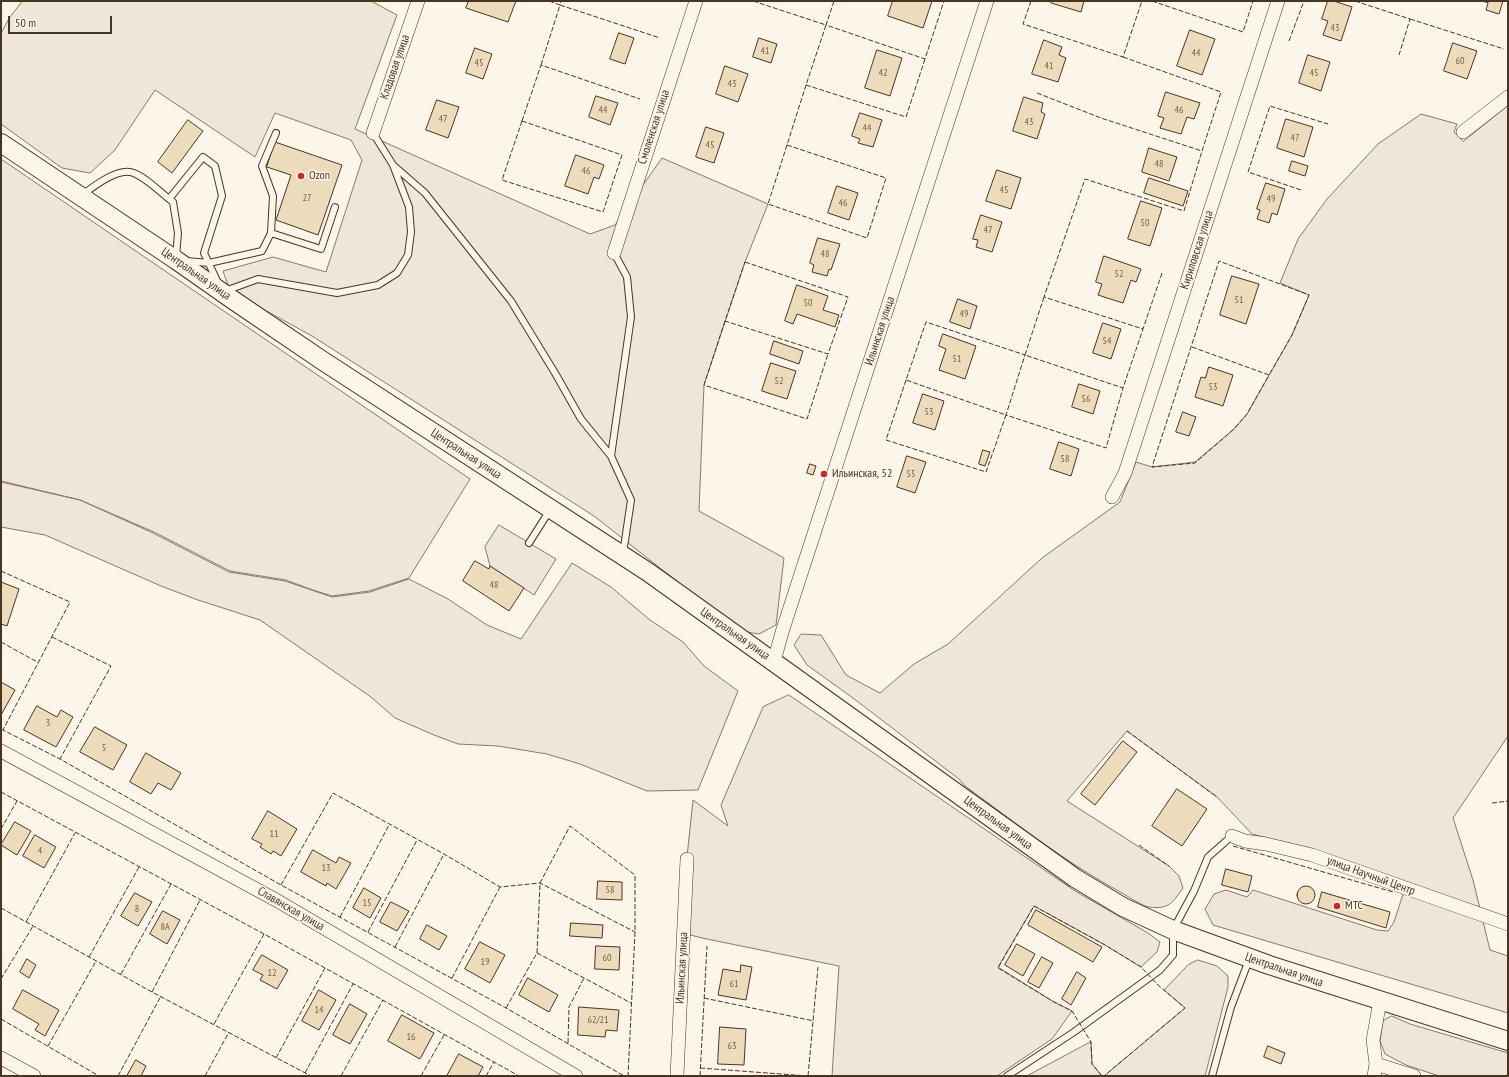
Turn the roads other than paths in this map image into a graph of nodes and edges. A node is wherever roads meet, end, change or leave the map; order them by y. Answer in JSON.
{"nodes":[{"id":1,"x":418,"y":1,"type":"edge"},
{"id":2,"x":696,"y":1,"type":"edge"},
{"id":3,"x":987,"y":1,"type":"edge"},
{"id":4,"x":1278,"y":1,"type":"edge"},
{"id":5,"x":1508,"y":98,"type":"edge"},
{"id":6,"x":1463,"y":132,"type":"dead end"},
{"id":7,"x":276,"y":133,"type":"dead end"},
{"id":8,"x":372,"y":133,"type":"joint"},
{"id":9,"x":1,"y":144,"type":"edge"},
{"id":10,"x":393,"y":165,"type":"junction"},
{"id":11,"x":81,"y":196,"type":"junction"},
{"id":12,"x":169,"y":199,"type":"junction"},
{"id":13,"x":335,"y":207,"type":"dead end"},
{"id":14,"x":271,"y":233,"type":"junction"},
{"id":15,"x":614,"y":253,"type":"joint"},
{"id":16,"x":176,"y":260,"type":"junction"},
{"id":17,"x":209,"y":263,"type":"junction"},
{"id":18,"x":221,"y":292,"type":"junction"},
{"id":19,"x":611,"y":456,"type":"junction"},
{"id":20,"x":1112,"y":497,"type":"dead end"},
{"id":21,"x":550,"y":509,"type":"junction"},
{"id":22,"x":530,"y":543,"type":"dead end"},
{"id":23,"x":623,"y":555,"type":"junction"},
{"id":24,"x":774,"y":661,"type":"junction"},
{"id":25,"x":1,"y":751,"type":"edge"},
{"id":26,"x":1232,"y":836,"type":"joint"},
{"id":27,"x":687,"y":860,"type":"dead end"},
{"id":28,"x":1508,"y":924,"type":"edge"},
{"id":29,"x":1173,"y":930,"type":"junction"},
{"id":30,"x":1250,"y":958,"type":"junction"},
{"id":31,"x":1380,"y":1001,"type":"junction"},
{"id":32,"x":1508,"y":1041,"type":"edge"},
{"id":33,"x":1,"y":1058,"type":"edge"},
{"id":34,"x":1375,"y":1070,"type":"edge"},
{"id":35,"x":34,"y":1076,"type":"edge"},
{"id":36,"x":576,"y":1076,"type":"edge"},
{"id":37,"x":676,"y":1076,"type":"edge"},
{"id":38,"x":1007,"y":1076,"type":"edge"},
{"id":39,"x":1212,"y":1076,"type":"edge"},
{"id":40,"x":1414,"y":1076,"type":"edge"}],
"edges":[{"from":1,"to":8,"type":"street","name":"Кладовая улица"},
{"from":2,"to":15,"type":"street","name":"Смоленская улица"},
{"from":3,"to":24,"type":"street","name":"Ильинская улица"},
{"from":4,"to":20,"type":"street","name":"Кириловская улица"},
{"from":5,"to":6,"type":"street"},
{"from":7,"to":14,"type":"lane"},
{"from":8,"to":10,"type":"lane"},
{"from":9,"to":11,"type":"street","name":"Центральная улица"},
{"from":10,"to":18,"type":"lane"},
{"from":10,"to":19,"type":"lane"},
{"from":11,"to":12,"type":"lane"},
{"from":11,"to":16,"type":"street","name":"Центральная улица"},
{"from":12,"to":16,"type":"lane"},
{"from":12,"to":17,"type":"lane"},
{"from":13,"to":14,"type":"lane"},
{"from":14,"to":17,"type":"lane"},
{"from":15,"to":19,"type":"lane"},
{"from":16,"to":17,"type":"lane"},
{"from":16,"to":18,"type":"street","name":"Центральная улица"},
{"from":17,"to":18,"type":"lane"},
{"from":18,"to":21,"type":"street","name":"Центральная улица"},
{"from":19,"to":23,"type":"lane"},
{"from":21,"to":22,"type":"lane"},
{"from":21,"to":23,"type":"street","name":"Центральная улица"},
{"from":23,"to":24,"type":"street","name":"Центральная улица"},
{"from":24,"to":29,"type":"street","name":"Центральная улица"},
{"from":25,"to":36,"type":"street","name":"Славянская улица"},
{"from":26,"to":28,"type":"street","name":"улица Научный Центр"},
{"from":26,"to":29,"type":"lane"},
{"from":27,"to":37,"type":"street","name":"Ильинская улица"},
{"from":29,"to":30,"type":"street","name":"Центральная улица"},
{"from":29,"to":38,"type":"lane"},
{"from":30,"to":31,"type":"street","name":"Центральная улица"},
{"from":30,"to":39,"type":"lane"},
{"from":31,"to":32,"type":"street","name":"Центральная улица"},
{"from":31,"to":34,"type":"street"},
{"from":33,"to":35,"type":"street"},
{"from":34,"to":40,"type":"street"}]}
